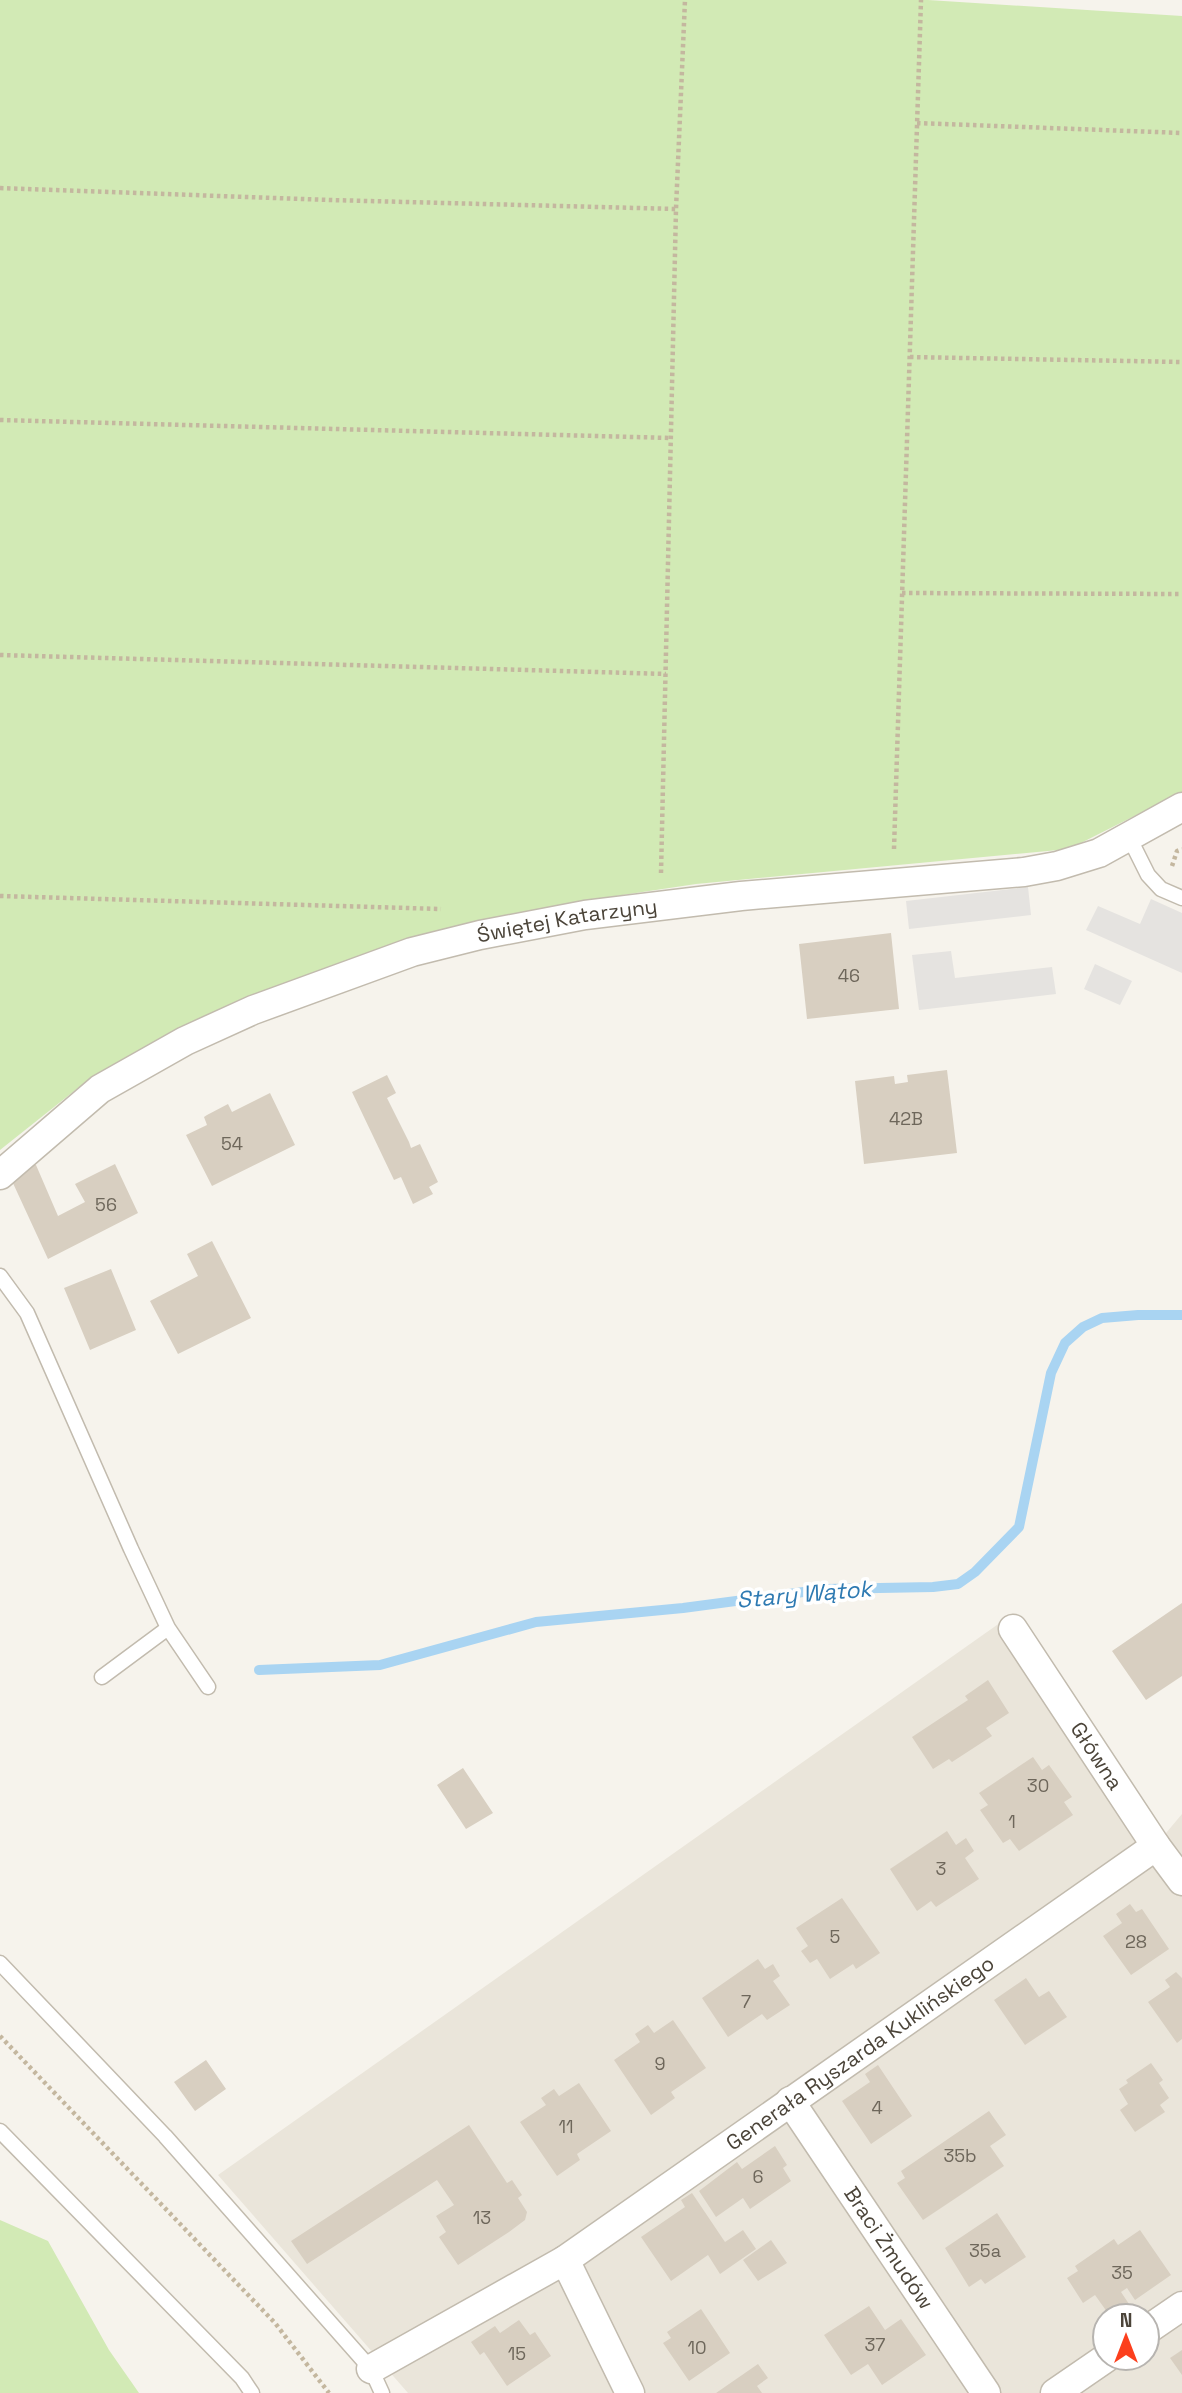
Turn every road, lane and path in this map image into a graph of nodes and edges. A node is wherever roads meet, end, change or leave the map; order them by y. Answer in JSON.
{"nodes":[{"id":1,"x":685,"y":0,"type":"edge"},
{"id":2,"x":921,"y":0,"type":"edge"},
{"id":3,"x":917,"y":123,"type":"junction"},
{"id":4,"x":1182,"y":133,"type":"edge"},
{"id":5,"x":0,"y":188,"type":"edge"},
{"id":6,"x":676,"y":209,"type":"junction"},
{"id":7,"x":910,"y":357,"type":"junction"},
{"id":8,"x":1182,"y":362,"type":"edge"},
{"id":9,"x":0,"y":420,"type":"edge"},
{"id":10,"x":671,"y":438,"type":"junction"},
{"id":11,"x":902,"y":593,"type":"junction"},
{"id":12,"x":1182,"y":594,"type":"edge"},
{"id":13,"x":0,"y":654,"type":"edge"},
{"id":14,"x":666,"y":674,"type":"junction"},
{"id":15,"x":1182,"y":807,"type":"edge"},
{"id":16,"x":1129,"y":837,"type":"junction"},
{"id":17,"x":894,"y":849,"type":"dead end"},
{"id":18,"x":654,"y":878,"type":"dead end"},
{"id":19,"x":0,"y":896,"type":"edge"},
{"id":20,"x":1182,"y":898,"type":"edge"},
{"id":21,"x":445,"y":909,"type":"dead end"},
{"id":22,"x":0,"y":1175,"type":"edge"},
{"id":23,"x":0,"y":1276,"type":"edge"},
{"id":24,"x":168,"y":1628,"type":"junction"},
{"id":25,"x":1013,"y":1629,"type":"dead end"},
{"id":26,"x":102,"y":1677,"type":"dead end"},
{"id":27,"x":208,"y":1687,"type":"dead end"},
{"id":28,"x":1156,"y":1846,"type":"junction"},
{"id":29,"x":1182,"y":1881,"type":"edge"},
{"id":30,"x":0,"y":1963,"type":"edge"},
{"id":31,"x":0,"y":2036,"type":"edge"},
{"id":32,"x":790,"y":2101,"type":"junction"},
{"id":33,"x":0,"y":2131,"type":"edge"},
{"id":34,"x":565,"y":2260,"type":"junction"},
{"id":35,"x":1182,"y":2306,"type":"edge"},
{"id":36,"x":1161,"y":2320,"type":"edge"},
{"id":37,"x":1091,"y":2368,"type":"edge"},
{"id":38,"x":377,"y":2381,"type":"edge"},
{"id":39,"x":252,"y":2393,"type":"edge"},
{"id":40,"x":329,"y":2393,"type":"edge"},
{"id":41,"x":630,"y":2393,"type":"edge"},
{"id":42,"x":986,"y":2393,"type":"edge"},
{"id":43,"x":1055,"y":2393,"type":"edge"}],
"edges":[{"from":1,"to":6,"type":"path"},
{"from":2,"to":3,"type":"path"},
{"from":3,"to":4,"type":"path"},
{"from":3,"to":7,"type":"path"},
{"from":5,"to":6,"type":"path"},
{"from":6,"to":10,"type":"path"},
{"from":7,"to":8,"type":"path"},
{"from":7,"to":11,"type":"path"},
{"from":9,"to":10,"type":"path"},
{"from":10,"to":14,"type":"path"},
{"from":11,"to":12,"type":"path"},
{"from":11,"to":17,"type":"path"},
{"from":13,"to":14,"type":"path"},
{"from":14,"to":18,"type":"path"},
{"from":15,"to":16,"type":"street","name":"Świętej Katarzyny"},
{"from":16,"to":20,"type":"lane"},
{"from":16,"to":22,"type":"street","name":"Świętej Katarzyny"},
{"from":19,"to":21,"type":"path"},
{"from":23,"to":24,"type":"lane"},
{"from":24,"to":26,"type":"lane"},
{"from":24,"to":27,"type":"lane"},
{"from":25,"to":28,"type":"street","name":"Główna"},
{"from":28,"to":29,"type":"street","name":"Główna"},
{"from":28,"to":32,"type":"street","name":"Generała Ryszarda Kuklińskiego"},
{"from":30,"to":38,"type":"lane"},
{"from":31,"to":40,"type":"path"},
{"from":32,"to":34,"type":"street","name":"Generała Ryszarda Kuklińskiego"},
{"from":32,"to":42,"type":"street","name":"Braci Żmudów"},
{"from":33,"to":39,"type":"lane"},
{"from":34,"to":38,"type":"street","name":"Generała Ryszarda Kuklińskiego"},
{"from":34,"to":41,"type":"street"},
{"from":35,"to":36,"type":"street"},
{"from":37,"to":43,"type":"street"}]}
